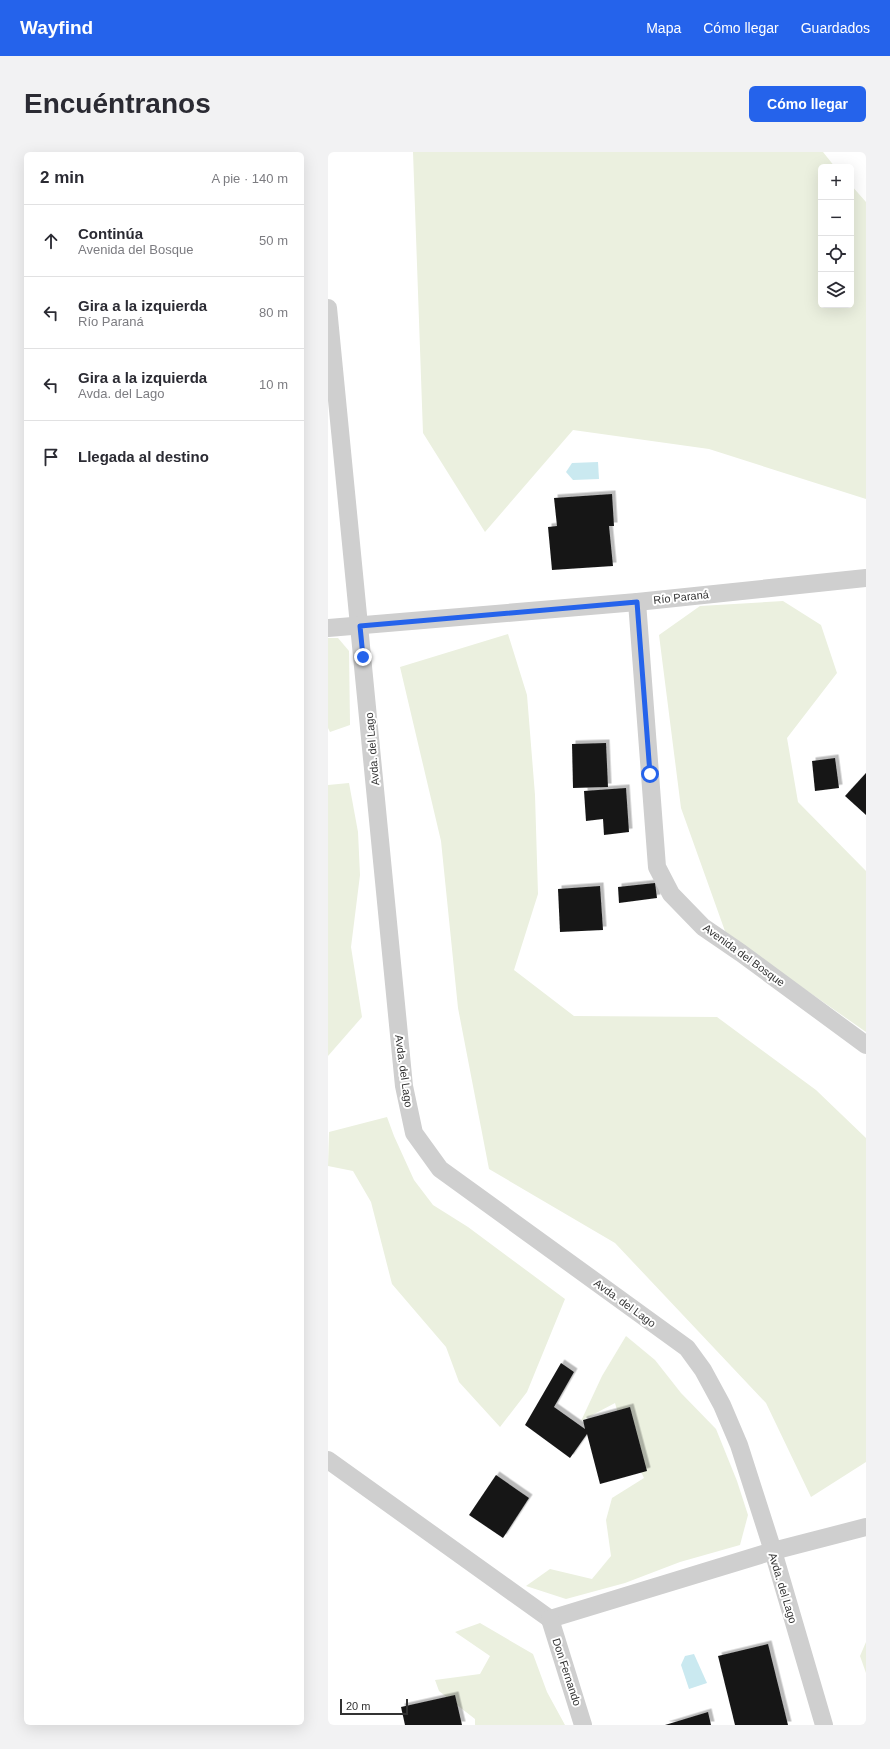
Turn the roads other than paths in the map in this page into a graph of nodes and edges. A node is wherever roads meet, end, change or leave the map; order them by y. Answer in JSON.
{"nodes":[{"id":1,"x":328,"y":308,"type":"edge"},
{"id":2,"x":866,"y":578,"type":"edge"},
{"id":3,"x":637,"y":602,"type":"junction"},
{"id":4,"x":360,"y":626,"type":"junction"},
{"id":5,"x":328,"y":628,"type":"edge"},
{"id":6,"x":866,"y":1045,"type":"edge"},
{"id":7,"x":328,"y":1460,"type":"edge"},
{"id":8,"x":866,"y":1527,"type":"edge"},
{"id":9,"x":773,"y":1551,"type":"junction"},
{"id":10,"x":550,"y":1618,"type":"junction"},
{"id":11,"x":583,"y":1725,"type":"edge"},
{"id":12,"x":824,"y":1725,"type":"edge"}],
"edges":[{"from":1,"to":4,"type":"street","name":"Avda. del Lago"},
{"from":2,"to":3,"type":"street","name":"Río Paraná"},
{"from":3,"to":4,"type":"street","name":"Río Paraná"},
{"from":3,"to":6,"type":"street","name":"Avenida del Bosque"},
{"from":4,"to":5,"type":"street","name":"Río Paraná"},
{"from":4,"to":9,"type":"street","name":"Avda. del Lago"},
{"from":7,"to":10,"type":"street"},
{"from":8,"to":9,"type":"street"},
{"from":9,"to":10,"type":"street"},
{"from":9,"to":12,"type":"street","name":"Avda. del Lago"},
{"from":10,"to":11,"type":"street","name":"Don Fernando"}]}
